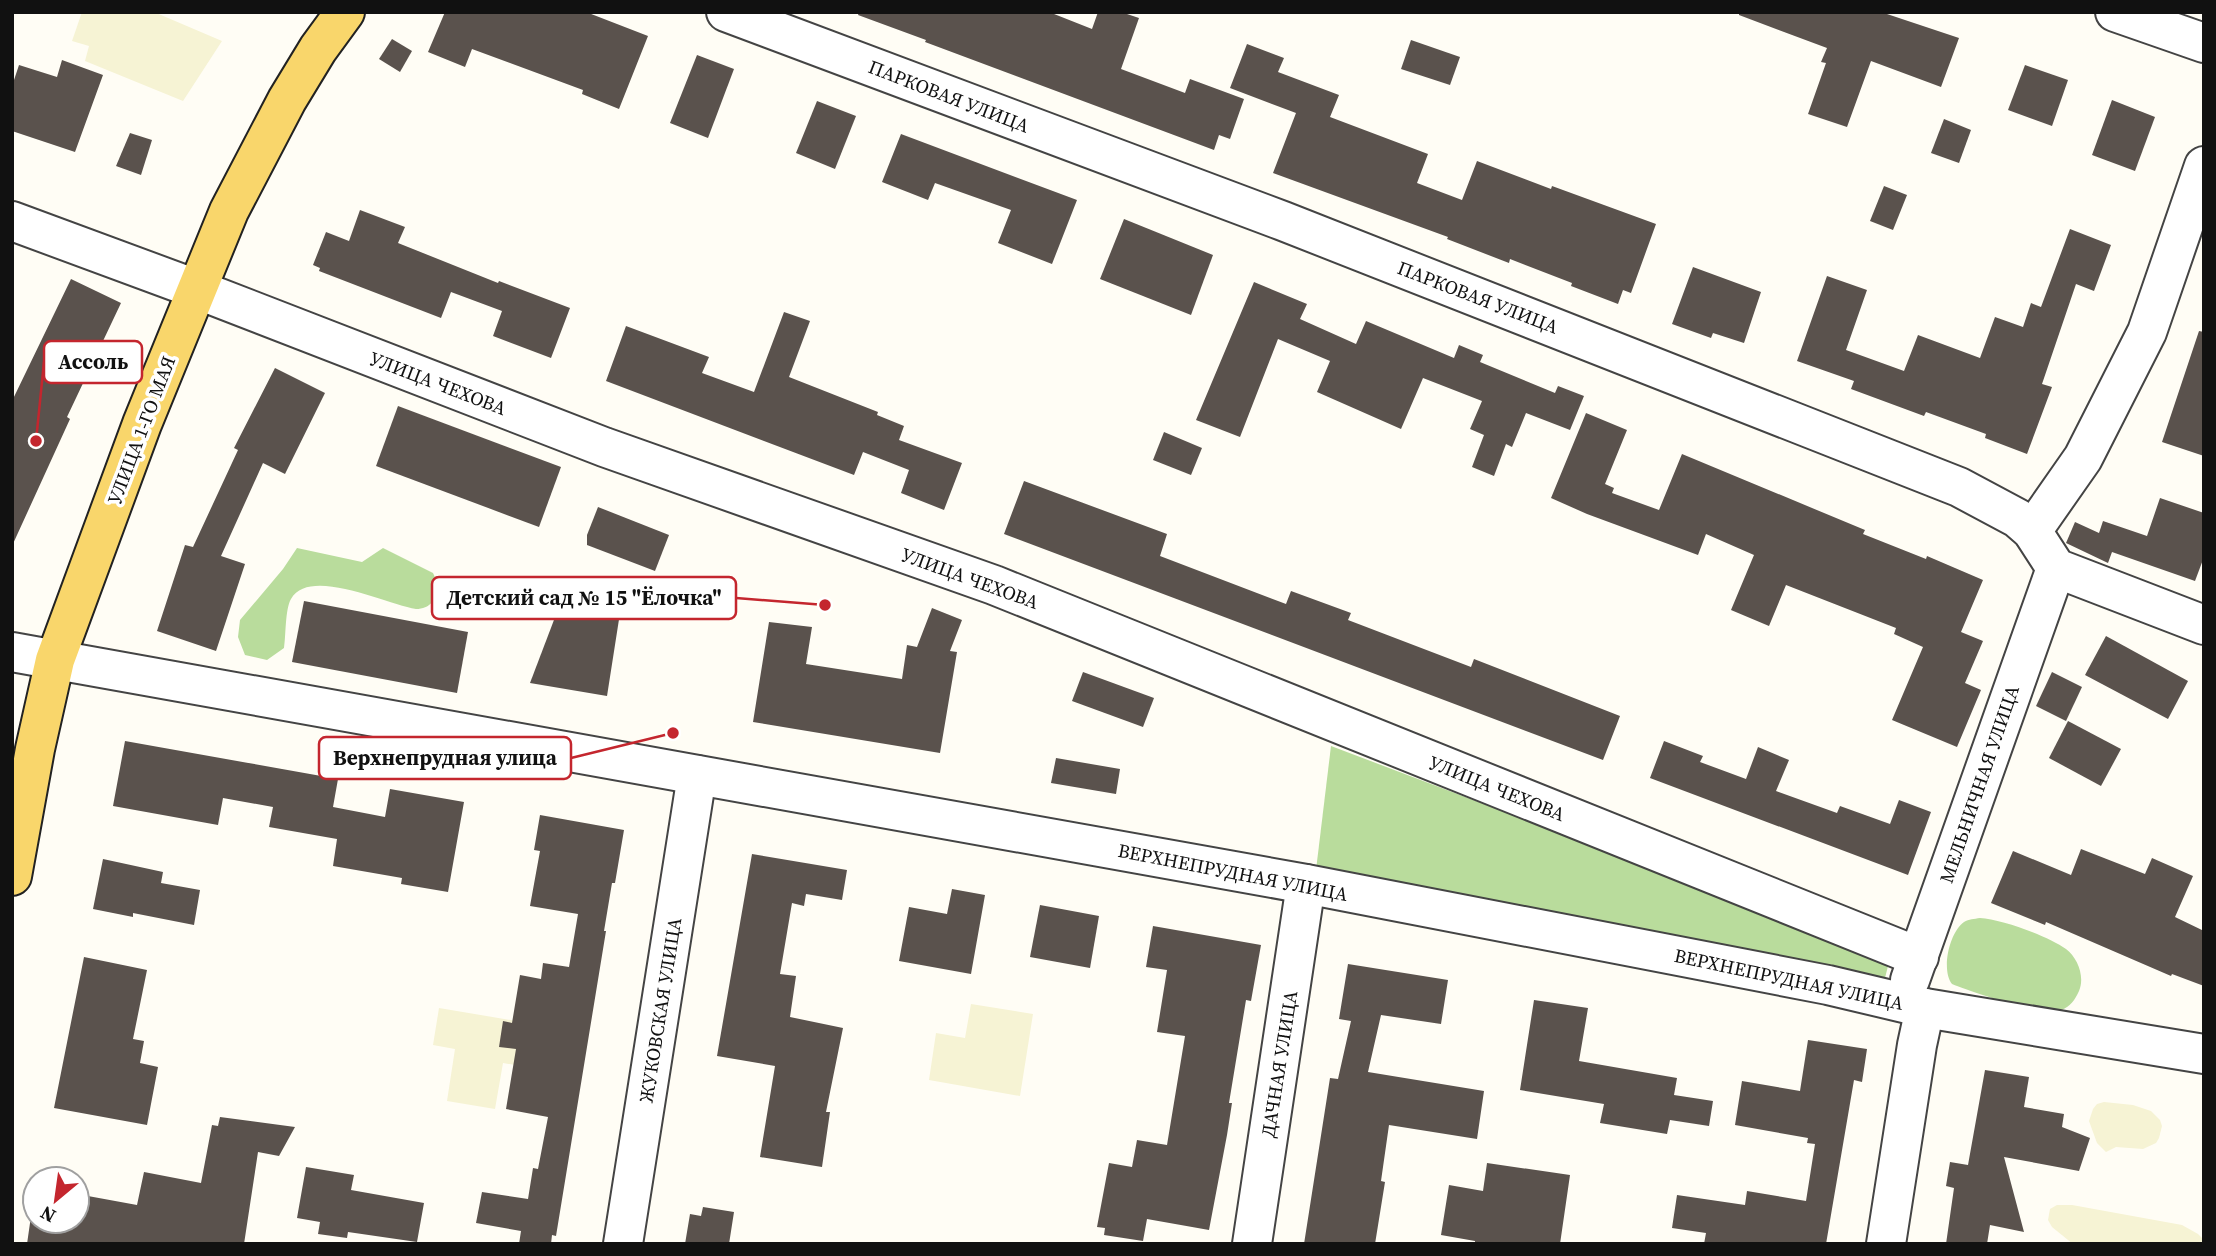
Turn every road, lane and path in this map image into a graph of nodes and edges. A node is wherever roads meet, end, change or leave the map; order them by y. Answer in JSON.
{"nodes":[{"id":1,"x":345,"y":12,"type":"edge"},
{"id":2,"x":726,"y":12,"type":"edge"},
{"id":3,"x":2115,"y":12,"type":"edge"},
{"id":4,"x":2204,"y":43,"type":"edge"},
{"id":5,"x":2204,"y":166,"type":"edge"},
{"id":6,"x":12,"y":221,"type":"edge"},
{"id":7,"x":196,"y":289,"type":"junction"},
{"id":8,"x":2032,"y":531,"type":"junction"},
{"id":9,"x":2056,"y":568,"type":"junction"},
{"id":10,"x":2204,"y":625,"type":"edge"},
{"id":11,"x":12,"y":653,"type":"edge"},
{"id":12,"x":55,"y":660,"type":"junction"},
{"id":13,"x":697,"y":775,"type":"junction"},
{"id":14,"x":12,"y":876,"type":"edge"},
{"id":15,"x":1306,"y":884,"type":"junction"},
{"id":16,"x":1919,"y":957,"type":"junction"},
{"id":17,"x":1913,"y":1004,"type":"junction"},
{"id":18,"x":2204,"y":1054,"type":"edge"},
{"id":19,"x":623,"y":1244,"type":"edge"},
{"id":20,"x":1252,"y":1244,"type":"edge"},
{"id":21,"x":1886,"y":1244,"type":"edge"}],
"edges":[{"from":1,"to":7,"type":"main road","name":"УЛИЦА 1-ГО МАЯ"},
{"from":2,"to":8,"type":"street","name":"ПАРКОВАЯ УЛИЦА"},
{"from":3,"to":4,"type":"street"},
{"from":5,"to":8,"type":"street"},
{"from":6,"to":7,"type":"street","name":"УЛИЦА ЧЕХОВА"},
{"from":7,"to":12,"type":"main road","name":"УЛИЦА 1-ГО МАЯ"},
{"from":7,"to":16,"type":"street","name":"УЛИЦА ЧЕХОВА"},
{"from":8,"to":9,"type":"street","name":"ПАРКОВАЯ УЛИЦА"},
{"from":9,"to":10,"type":"street"},
{"from":9,"to":16,"type":"street","name":"МЕЛЬНИЧНАЯ УЛИЦА"},
{"from":11,"to":12,"type":"street","name":"ВЕРХНЕПРУДНАЯ УЛИЦА"},
{"from":12,"to":13,"type":"street","name":"ВЕРХНЕПРУДНАЯ УЛИЦА"},
{"from":12,"to":14,"type":"main road","name":"УЛИЦА 1-ГО МАЯ"},
{"from":13,"to":15,"type":"street","name":"ВЕРХНЕПРУДНАЯ УЛИЦА"},
{"from":13,"to":19,"type":"street","name":"ЖУКОВСКАЯ УЛИЦА"},
{"from":15,"to":17,"type":"street","name":"ВЕРХНЕПРУДНАЯ УЛИЦА"},
{"from":15,"to":20,"type":"street","name":"ДАЧНАЯ УЛИЦА"},
{"from":16,"to":17,"type":"street","name":"МЕЛЬНИЧНАЯ УЛИЦА"},
{"from":17,"to":18,"type":"street","name":"ВЕРХНЕПРУДНАЯ УЛИЦА"},
{"from":17,"to":21,"type":"street","name":"МЕЛЬНИЧНАЯ УЛИЦА"}]}
